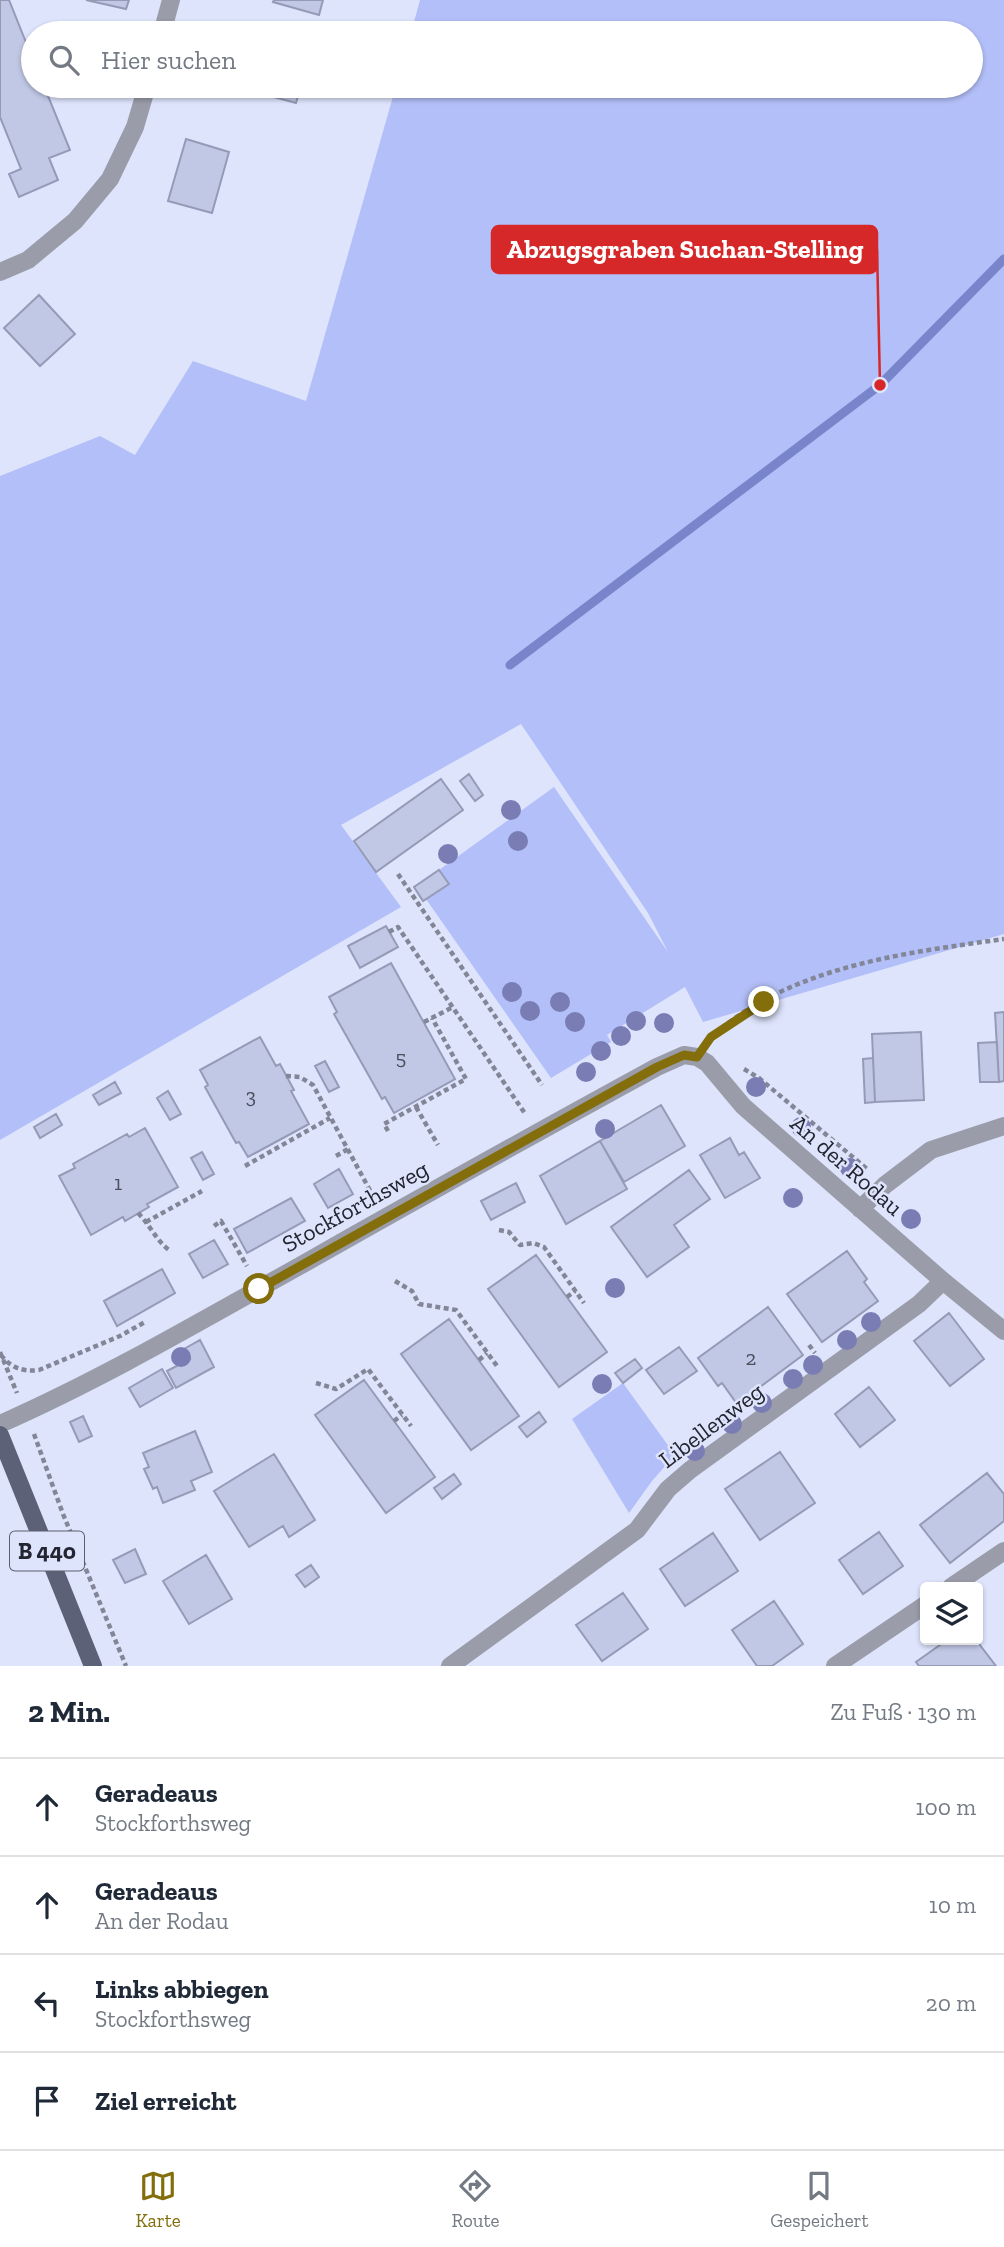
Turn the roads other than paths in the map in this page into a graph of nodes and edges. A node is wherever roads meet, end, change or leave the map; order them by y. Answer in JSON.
{"nodes":[{"id":1,"x":171,"y":0,"type":"edge"},
{"id":2,"x":165,"y":21,"type":"edge"},
{"id":3,"x":143,"y":98,"type":"edge"},
{"id":4,"x":0,"y":272,"type":"edge"},
{"id":5,"x":697,"y":1057,"type":"joint"},
{"id":6,"x":1004,"y":1126,"type":"edge"},
{"id":7,"x":860,"y":1209,"type":"junction"},
{"id":8,"x":943,"y":1281,"type":"junction"},
{"id":9,"x":1004,"y":1331,"type":"edge"},
{"id":10,"x":0,"y":1424,"type":"edge"},
{"id":11,"x":0,"y":1435,"type":"edge"},
{"id":12,"x":1004,"y":1551,"type":"edge"},
{"id":13,"x":958,"y":1582,"type":"edge"},
{"id":14,"x":920,"y":1608,"type":"edge"},
{"id":15,"x":93,"y":1666,"type":"edge"},
{"id":16,"x":450,"y":1666,"type":"edge"},
{"id":17,"x":835,"y":1666,"type":"edge"}],
"edges":[{"from":1,"to":2,"type":"street"},
{"from":3,"to":4,"type":"street"},
{"from":5,"to":7,"type":"street","name":"An der Rodau"},
{"from":5,"to":10,"type":"street","name":"Stockforthsweg"},
{"from":6,"to":7,"type":"street"},
{"from":7,"to":8,"type":"street","name":"An der Rodau"},
{"from":8,"to":9,"type":"street","name":"An der Rodau"},
{"from":8,"to":16,"type":"street","name":"Libellenweg"},
{"from":11,"to":15,"type":"main road","number":"B 440"},
{"from":12,"to":13,"type":"street"},
{"from":14,"to":17,"type":"street"}]}
